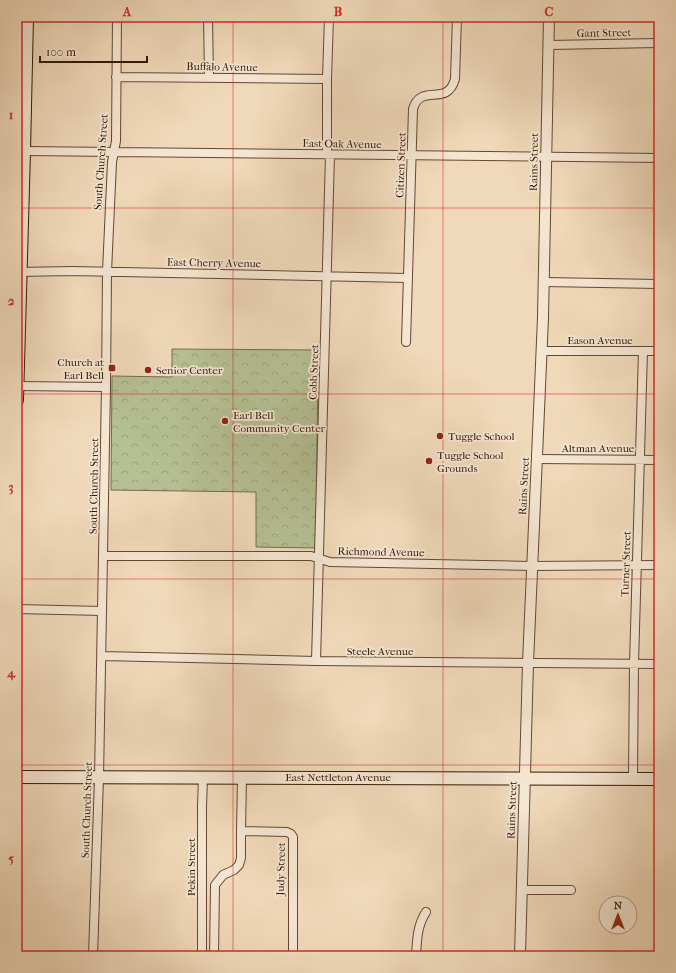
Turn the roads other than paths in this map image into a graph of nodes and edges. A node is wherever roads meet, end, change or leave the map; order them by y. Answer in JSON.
{"nodes":[{"id":1,"x":27,"y":17,"type":"edge"},
{"id":2,"x":117,"y":17,"type":"edge"},
{"id":3,"x":208,"y":17,"type":"edge"},
{"id":4,"x":329,"y":17,"type":"edge"},
{"id":5,"x":457,"y":17,"type":"edge"},
{"id":6,"x":549,"y":17,"type":"edge"},
{"id":7,"x":659,"y":43,"type":"edge"},
{"id":8,"x":549,"y":45,"type":"junction"},
{"id":9,"x":116,"y":76,"type":"junction"},
{"id":10,"x":209,"y":78,"type":"junction"},
{"id":11,"x":327,"y":79,"type":"junction"},
{"id":12,"x":21,"y":151,"type":"edge"},
{"id":13,"x":114,"y":152,"type":"junction"},
{"id":14,"x":328,"y":155,"type":"junction"},
{"id":15,"x":412,"y":156,"type":"junction"},
{"id":16,"x":546,"y":157,"type":"junction"},
{"id":17,"x":659,"y":158,"type":"edge"},
{"id":18,"x":19,"y":272,"type":"edge"},
{"id":19,"x":107,"y":272,"type":"junction"},
{"id":20,"x":328,"y":277,"type":"junction"},
{"id":21,"x":407,"y":278,"type":"junction"},
{"id":22,"x":544,"y":282,"type":"junction"},
{"id":23,"x":659,"y":284,"type":"edge"},
{"id":24,"x":406,"y":342,"type":"dead end"},
{"id":25,"x":542,"y":351,"type":"junction"},
{"id":26,"x":643,"y":351,"type":"junction"},
{"id":27,"x":659,"y":351,"type":"edge"},
{"id":28,"x":17,"y":386,"type":"edge"},
{"id":29,"x":106,"y":387,"type":"junction"},
{"id":30,"x":17,"y":400,"type":"edge"},
{"id":31,"x":537,"y":459,"type":"junction"},
{"id":32,"x":640,"y":460,"type":"junction"},
{"id":33,"x":659,"y":460,"type":"edge"},
{"id":34,"x":103,"y":556,"type":"junction"},
{"id":35,"x":320,"y":559,"type":"junction"},
{"id":36,"x":637,"y":564,"type":"junction"},
{"id":37,"x":659,"y":565,"type":"edge"},
{"id":38,"x":531,"y":566,"type":"junction"},
{"id":39,"x":17,"y":609,"type":"edge"},
{"id":40,"x":102,"y":611,"type":"junction"},
{"id":41,"x":102,"y":656,"type":"junction"},
{"id":42,"x":316,"y":661,"type":"junction"},
{"id":43,"x":528,"y":663,"type":"junction"},
{"id":44,"x":634,"y":664,"type":"junction"},
{"id":45,"x":659,"y":664,"type":"edge"},
{"id":46,"x":17,"y":777,"type":"edge"},
{"id":47,"x":203,"y":777,"type":"junction"},
{"id":48,"x":242,"y":777,"type":"junction"},
{"id":49,"x":99,"y":778,"type":"junction"},
{"id":50,"x":525,"y":778,"type":"junction"},
{"id":51,"x":633,"y":778,"type":"junction"},
{"id":52,"x":659,"y":779,"type":"edge"},
{"id":53,"x":241,"y":831,"type":"junction"},
{"id":54,"x":522,"y":890,"type":"junction"},
{"id":55,"x":571,"y":890,"type":"dead end"},
{"id":56,"x":426,"y":912,"type":"dead end"},
{"id":57,"x":93,"y":956,"type":"edge"},
{"id":58,"x":202,"y":956,"type":"edge"},
{"id":59,"x":214,"y":956,"type":"edge"},
{"id":60,"x":293,"y":956,"type":"edge"},
{"id":61,"x":416,"y":956,"type":"edge"},
{"id":62,"x":520,"y":956,"type":"edge"}],
"edges":[{"from":1,"to":12,"type":"main road"},
{"from":2,"to":9,"type":"street","name":"South Church Street"},
{"from":3,"to":10,"type":"street"},
{"from":4,"to":11,"type":"street","name":"Cobb Street"},
{"from":5,"to":15,"type":"street","name":"Citizen Street"},
{"from":6,"to":8,"type":"street","name":"Rains Street"},
{"from":7,"to":8,"type":"street","name":"Gant Street"},
{"from":8,"to":16,"type":"street","name":"Rains Street"},
{"from":9,"to":10,"type":"street","name":"Buffalo Avenue"},
{"from":9,"to":13,"type":"street","name":"South Church Street"},
{"from":10,"to":11,"type":"street","name":"Buffalo Avenue"},
{"from":11,"to":14,"type":"street","name":"Cobb Street"},
{"from":12,"to":13,"type":"street","name":"East Oak Avenue"},
{"from":12,"to":18,"type":"main road"},
{"from":13,"to":14,"type":"street","name":"East Oak Avenue"},
{"from":13,"to":19,"type":"street","name":"South Church Street"},
{"from":14,"to":15,"type":"street","name":"East Oak Avenue"},
{"from":14,"to":20,"type":"street","name":"Cobb Street"},
{"from":15,"to":16,"type":"street","name":"East Oak Avenue"},
{"from":15,"to":21,"type":"street","name":"Citizen Street"},
{"from":16,"to":17,"type":"street","name":"East Oak Avenue"},
{"from":16,"to":22,"type":"street","name":"Rains Street"},
{"from":18,"to":19,"type":"street","name":"East Cherry Avenue"},
{"from":18,"to":28,"type":"main road"},
{"from":19,"to":20,"type":"street","name":"East Cherry Avenue"},
{"from":19,"to":29,"type":"street","name":"South Church Street"},
{"from":20,"to":21,"type":"street","name":"East Cherry Avenue"},
{"from":20,"to":35,"type":"street","name":"Cobb Street"},
{"from":21,"to":24,"type":"street","name":"Citizen Street"},
{"from":22,"to":23,"type":"street"},
{"from":22,"to":25,"type":"street","name":"Rains Street"},
{"from":25,"to":26,"type":"street","name":"Eason Avenue"},
{"from":25,"to":31,"type":"street","name":"Rains Street"},
{"from":26,"to":27,"type":"street","name":"Eason Avenue"},
{"from":26,"to":32,"type":"street","name":"Turner Street"},
{"from":28,"to":29,"type":"street"},
{"from":28,"to":30,"type":"main road"},
{"from":29,"to":34,"type":"street","name":"South Church Street"},
{"from":31,"to":32,"type":"street","name":"Altman Avenue"},
{"from":31,"to":38,"type":"street","name":"Rains Street"},
{"from":32,"to":33,"type":"street","name":"Altman Avenue"},
{"from":32,"to":36,"type":"street","name":"Turner Street"},
{"from":34,"to":35,"type":"street","name":"Richmond Avenue"},
{"from":34,"to":40,"type":"street","name":"South Church Street"},
{"from":35,"to":38,"type":"street","name":"Richmond Avenue"},
{"from":35,"to":42,"type":"street","name":"Cobb Street"},
{"from":36,"to":37,"type":"street","name":"Richmond Avenue"},
{"from":36,"to":38,"type":"street","name":"Richmond Avenue"},
{"from":36,"to":44,"type":"street","name":"Turner Street"},
{"from":38,"to":43,"type":"street","name":"Rains Street"},
{"from":39,"to":40,"type":"street"},
{"from":40,"to":41,"type":"street","name":"South Church Street"},
{"from":41,"to":42,"type":"street","name":"Steele Avenue"},
{"from":41,"to":49,"type":"street","name":"South Church Street"},
{"from":42,"to":43,"type":"street","name":"Steele Avenue"},
{"from":43,"to":44,"type":"street","name":"Steele Avenue"},
{"from":43,"to":50,"type":"street","name":"Rains Street"},
{"from":44,"to":45,"type":"street","name":"Steele Avenue"},
{"from":44,"to":51,"type":"street","name":"Turner Street"},
{"from":46,"to":49,"type":"main road","name":"East Nettleton Avenue"},
{"from":47,"to":48,"type":"main road","name":"East Nettleton Avenue"},
{"from":47,"to":49,"type":"main road","name":"East Nettleton Avenue"},
{"from":47,"to":58,"type":"street","name":"Pekin Street"},
{"from":48,"to":50,"type":"main road","name":"East Nettleton Avenue"},
{"from":48,"to":53,"type":"street"},
{"from":49,"to":57,"type":"street","name":"South Church Street"},
{"from":50,"to":51,"type":"main road","name":"East Nettleton Avenue"},
{"from":50,"to":54,"type":"street","name":"Rains Street"},
{"from":51,"to":52,"type":"main road","name":"East Nettleton Avenue"},
{"from":53,"to":59,"type":"street"},
{"from":53,"to":60,"type":"street","name":"Judy Street"},
{"from":54,"to":55,"type":"street"},
{"from":54,"to":62,"type":"street","name":"Rains Street"},
{"from":56,"to":61,"type":"street"}]}
